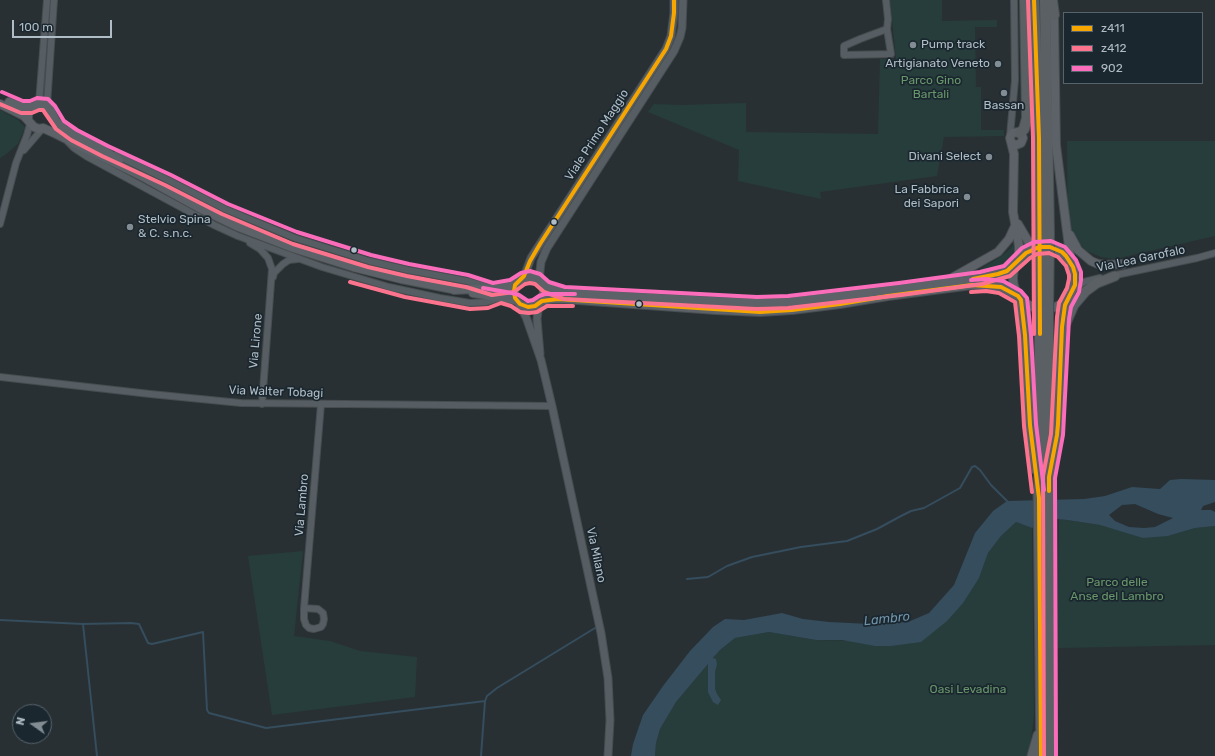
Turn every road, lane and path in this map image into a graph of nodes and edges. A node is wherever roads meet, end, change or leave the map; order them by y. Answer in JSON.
{"nodes":[{"id":1,"x":47,"y":0,"type":"edge"},
{"id":2,"x":54,"y":0,"type":"edge"},
{"id":3,"x":674,"y":0,"type":"edge"},
{"id":4,"x":683,"y":0,"type":"edge"},
{"id":5,"x":886,"y":0,"type":"edge"},
{"id":6,"x":1014,"y":0,"type":"edge"},
{"id":7,"x":1025,"y":0,"type":"edge"},
{"id":8,"x":1034,"y":0,"type":"edge"},
{"id":9,"x":1044,"y":0,"type":"edge"},
{"id":10,"x":1052,"y":0,"type":"edge"},
{"id":11,"x":1058,"y":0,"type":"edge"},
{"id":12,"x":1054,"y":15,"type":"junction"},
{"id":13,"x":887,"y":29,"type":"junction"},
{"id":14,"x":0,"y":98,"type":"edge"},
{"id":15,"x":0,"y":104,"type":"edge"},
{"id":16,"x":39,"y":105,"type":"junction"},
{"id":17,"x":52,"y":112,"type":"junction"},
{"id":18,"x":29,"y":122,"type":"junction"},
{"id":19,"x":43,"y":128,"type":"junction"},
{"id":20,"x":64,"y":138,"type":"junction"},
{"id":21,"x":1016,"y":138,"type":"junction"},
{"id":22,"x":105,"y":151,"type":"junction"},
{"id":23,"x":18,"y":158,"type":"junction"},
{"id":24,"x":145,"y":178,"type":"junction"},
{"id":25,"x":1014,"y":216,"type":"junction"},
{"id":26,"x":0,"y":224,"type":"edge"},
{"id":27,"x":1015,"y":226,"type":"junction"},
{"id":28,"x":1066,"y":229,"type":"junction"},
{"id":29,"x":1045,"y":233,"type":"junction"},
{"id":30,"x":238,"y":236,"type":"junction"},
{"id":31,"x":1039,"y":247,"type":"junction"},
{"id":32,"x":1215,"y":253,"type":"edge"},
{"id":33,"x":298,"y":258,"type":"junction"},
{"id":34,"x":1018,"y":261,"type":"junction"},
{"id":35,"x":1071,"y":263,"type":"junction"},
{"id":36,"x":1123,"y":264,"type":"dead end"},
{"id":37,"x":1115,"y":276,"type":"junction"},
{"id":38,"x":272,"y":280,"type":"junction"},
{"id":39,"x":520,"y":281,"type":"junction"},
{"id":40,"x":541,"y":282,"type":"junction"},
{"id":41,"x":941,"y":283,"type":"junction"},
{"id":42,"x":493,"y":289,"type":"junction"},
{"id":43,"x":454,"y":290,"type":"junction"},
{"id":44,"x":1072,"y":293,"type":"junction"},
{"id":45,"x":501,"y":297,"type":"junction"},
{"id":46,"x":1019,"y":298,"type":"junction"},
{"id":47,"x":518,"y":302,"type":"junction"},
{"id":48,"x":541,"y":302,"type":"junction"},
{"id":49,"x":1044,"y":318,"type":"junction"},
{"id":50,"x":541,"y":360,"type":"junction"},
{"id":51,"x":1060,"y":368,"type":"junction"},
{"id":52,"x":0,"y":377,"type":"edge"},
{"id":53,"x":262,"y":404,"type":"junction"},
{"id":54,"x":321,"y":404,"type":"junction"},
{"id":55,"x":552,"y":406,"type":"junction"},
{"id":56,"x":1049,"y":477,"type":"junction"},
{"id":57,"x":1044,"y":498,"type":"junction"},
{"id":58,"x":304,"y":608,"type":"dead end"},
{"id":59,"x":1041,"y":722,"type":"junction"},
{"id":60,"x":608,"y":756,"type":"edge"},
{"id":61,"x":1032,"y":756,"type":"edge"},
{"id":62,"x":1041,"y":756,"type":"edge"},
{"id":63,"x":1050,"y":756,"type":"edge"}],
"edges":[{"from":1,"to":16,"type":"street"},
{"from":2,"to":16,"type":"street"},
{"from":3,"to":39,"type":"street","name":"Viale Primo Maggio"},
{"from":4,"to":40,"type":"street","name":"Viale Primo Maggio"},
{"from":5,"to":13,"type":"street"},
{"from":6,"to":21,"type":"street"},
{"from":7,"to":21,"type":"highway"},
{"from":8,"to":29,"type":"highway"},
{"from":9,"to":29,"type":"highway"},
{"from":10,"to":12,"type":"highway"},
{"from":11,"to":12,"type":"street"},
{"from":12,"to":28,"type":"main road"},
{"from":13,"to":13,"type":"street"},
{"from":14,"to":16,"type":"main road"},
{"from":15,"to":18,"type":"main road"},
{"from":16,"to":17,"type":"main road"},
{"from":16,"to":18,"type":"main road"},
{"from":17,"to":19,"type":"main road"},
{"from":17,"to":22,"type":"main road"},
{"from":18,"to":19,"type":"main road"},
{"from":18,"to":23,"type":"street"},
{"from":19,"to":20,"type":"main road"},
{"from":19,"to":23,"type":"street"},
{"from":20,"to":24,"type":"main road"},
{"from":20,"to":30,"type":"street"},
{"from":21,"to":25,"type":"main road"},
{"from":22,"to":24,"type":"main road"},
{"from":22,"to":42,"type":"street"},
{"from":23,"to":26,"type":"street"},
{"from":24,"to":43,"type":"main road"},
{"from":25,"to":27,"type":"main road"},
{"from":25,"to":31,"type":"main road"},
{"from":27,"to":34,"type":"main road"},
{"from":27,"to":41,"type":"main road"},
{"from":28,"to":35,"type":"main road"},
{"from":28,"to":36,"type":"main road"},
{"from":29,"to":49,"type":"highway","bridge":true},
{"from":30,"to":33,"type":"street"},
{"from":30,"to":38,"type":"street","name":"Via Lirone"},
{"from":31,"to":34,"type":"main road"},
{"from":31,"to":35,"type":"main road"},
{"from":32,"to":37,"type":"street","name":"Via Lea Garofalo"},
{"from":33,"to":38,"type":"street","name":"Via Lirone"},
{"from":33,"to":45,"type":"street"},
{"from":34,"to":41,"type":"main road"},
{"from":34,"to":46,"type":"main road"},
{"from":35,"to":44,"type":"main road"},
{"from":37,"to":44,"type":"street","name":"Via Lea Garofalo"},
{"from":37,"to":51,"type":"main road"},
{"from":38,"to":53,"type":"street","name":"Via Lirone"},
{"from":39,"to":40,"type":"main road"},
{"from":39,"to":42,"type":"main road"},
{"from":39,"to":47,"type":"main road"},
{"from":40,"to":41,"type":"main road"},
{"from":40,"to":48,"type":"main road"},
{"from":42,"to":43,"type":"main road"},
{"from":43,"to":45,"type":"main road"},
{"from":44,"to":46,"type":"main road"},
{"from":44,"to":51,"type":"main road"},
{"from":45,"to":47,"type":"main road"},
{"from":46,"to":48,"type":"main road"},
{"from":46,"to":57,"type":"main road"},
{"from":47,"to":48,"type":"main road"},
{"from":47,"to":50,"type":"street","name":"Via Milano"},
{"from":48,"to":50,"type":"street","name":"Via Milano"},
{"from":49,"to":56,"type":"highway"},
{"from":49,"to":57,"type":"highway"},
{"from":50,"to":55,"type":"street","name":"Via Milano"},
{"from":51,"to":56,"type":"main road"},
{"from":52,"to":53,"type":"street","name":"Via Walter Tobagi"},
{"from":53,"to":54,"type":"street","name":"Via Walter Tobagi"},
{"from":54,"to":55,"type":"street","name":"Via Walter Tobagi"},
{"from":54,"to":58,"type":"street","name":"Via Lambro"},
{"from":55,"to":60,"type":"street","name":"Via Milano"},
{"from":56,"to":57,"type":"main road"},
{"from":57,"to":59,"type":"main road"},
{"from":57,"to":63,"type":"main road"},
{"from":59,"to":61,"type":"main road"},
{"from":59,"to":62,"type":"main road"}]}
